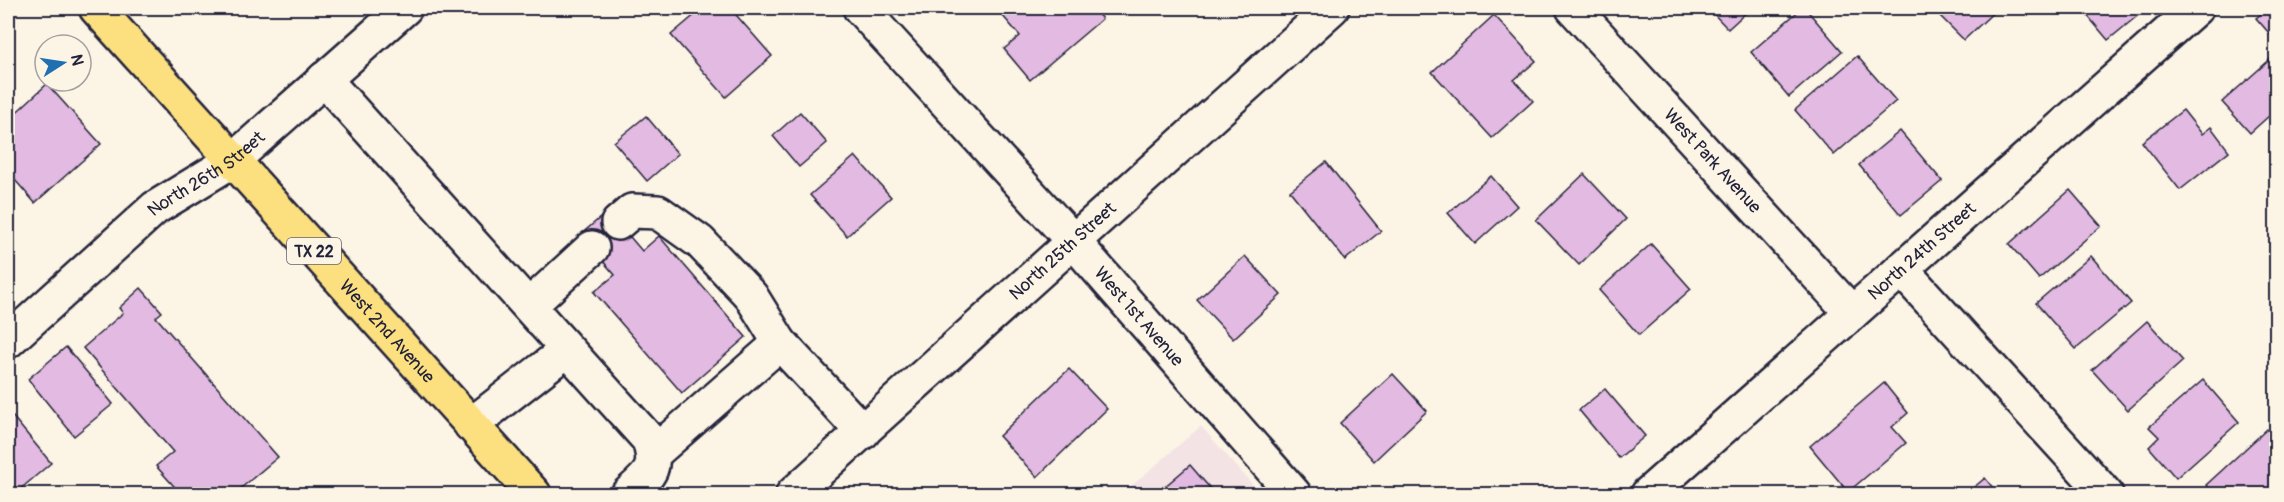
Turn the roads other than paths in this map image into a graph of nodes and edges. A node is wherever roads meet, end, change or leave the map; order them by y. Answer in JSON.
{"nodes":[{"id":1,"x":96,"y":8,"type":"edge"},
{"id":2,"x":405,"y":8,"type":"edge"},
{"id":3,"x":860,"y":8,"type":"edge"},
{"id":4,"x":1332,"y":8,"type":"edge"},
{"id":5,"x":1573,"y":8,"type":"edge"},
{"id":6,"x":2196,"y":8,"type":"edge"},
{"id":7,"x":324,"y":79,"type":"junction"},
{"id":8,"x":232,"y":160,"type":"junction"},
{"id":9,"x":618,"y":223,"type":"dead end"},
{"id":10,"x":1074,"y":242,"type":"junction"},
{"id":11,"x":592,"y":248,"type":"dead end"},
{"id":12,"x":1901,"y":269,"type":"junction"},
{"id":13,"x":529,"y":306,"type":"junction"},
{"id":14,"x":1852,"y":313,"type":"junction"},
{"id":15,"x":8,"y":341,"type":"edge"},
{"id":16,"x":780,"y":344,"type":"junction"},
{"id":17,"x":567,"y":350,"type":"junction"},
{"id":18,"x":471,"y":425,"type":"junction"},
{"id":19,"x":863,"y":432,"type":"junction"},
{"id":20,"x":653,"y":454,"type":"junction"},
{"id":21,"x":534,"y":495,"type":"edge"},
{"id":22,"x":628,"y":495,"type":"edge"},
{"id":23,"x":793,"y":495,"type":"edge"},
{"id":24,"x":1294,"y":495,"type":"edge"},
{"id":25,"x":1648,"y":495,"type":"edge"},
{"id":26,"x":2106,"y":495,"type":"edge"}],
"edges":[{"from":1,"to":8,"type":"main road","name":"West 2nd Avenue","number":"TX 22"},
{"from":2,"to":7,"type":"street","name":"North 26th Street"},
{"from":3,"to":10,"type":"street","name":"West 1st Avenue"},
{"from":4,"to":10,"type":"street","name":"North 25th Street"},
{"from":5,"to":14,"type":"street","name":"West Park Avenue"},
{"from":6,"to":12,"type":"street","name":"North 24th Street"},
{"from":7,"to":8,"type":"street","name":"North 26th Street"},
{"from":7,"to":13,"type":"street"},
{"from":8,"to":15,"type":"street","name":"North 26th Street"},
{"from":8,"to":18,"type":"main road","name":"West 2nd Avenue","number":"TX 22"},
{"from":9,"to":16,"type":"street"},
{"from":10,"to":19,"type":"street","name":"North 25th Street"},
{"from":10,"to":24,"type":"street","name":"West 1st Avenue"},
{"from":11,"to":13,"type":"street"},
{"from":12,"to":14,"type":"street","name":"North 24th Street"},
{"from":12,"to":26,"type":"street"},
{"from":13,"to":17,"type":"street"},
{"from":14,"to":25,"type":"street","name":"North 24th Street"},
{"from":16,"to":19,"type":"street"},
{"from":16,"to":20,"type":"street"},
{"from":17,"to":18,"type":"street"},
{"from":17,"to":20,"type":"street"},
{"from":18,"to":21,"type":"main road","name":"West 2nd Avenue","number":"TX 22"},
{"from":19,"to":23,"type":"street","name":"North 25th Street"},
{"from":20,"to":22,"type":"street"}]}
